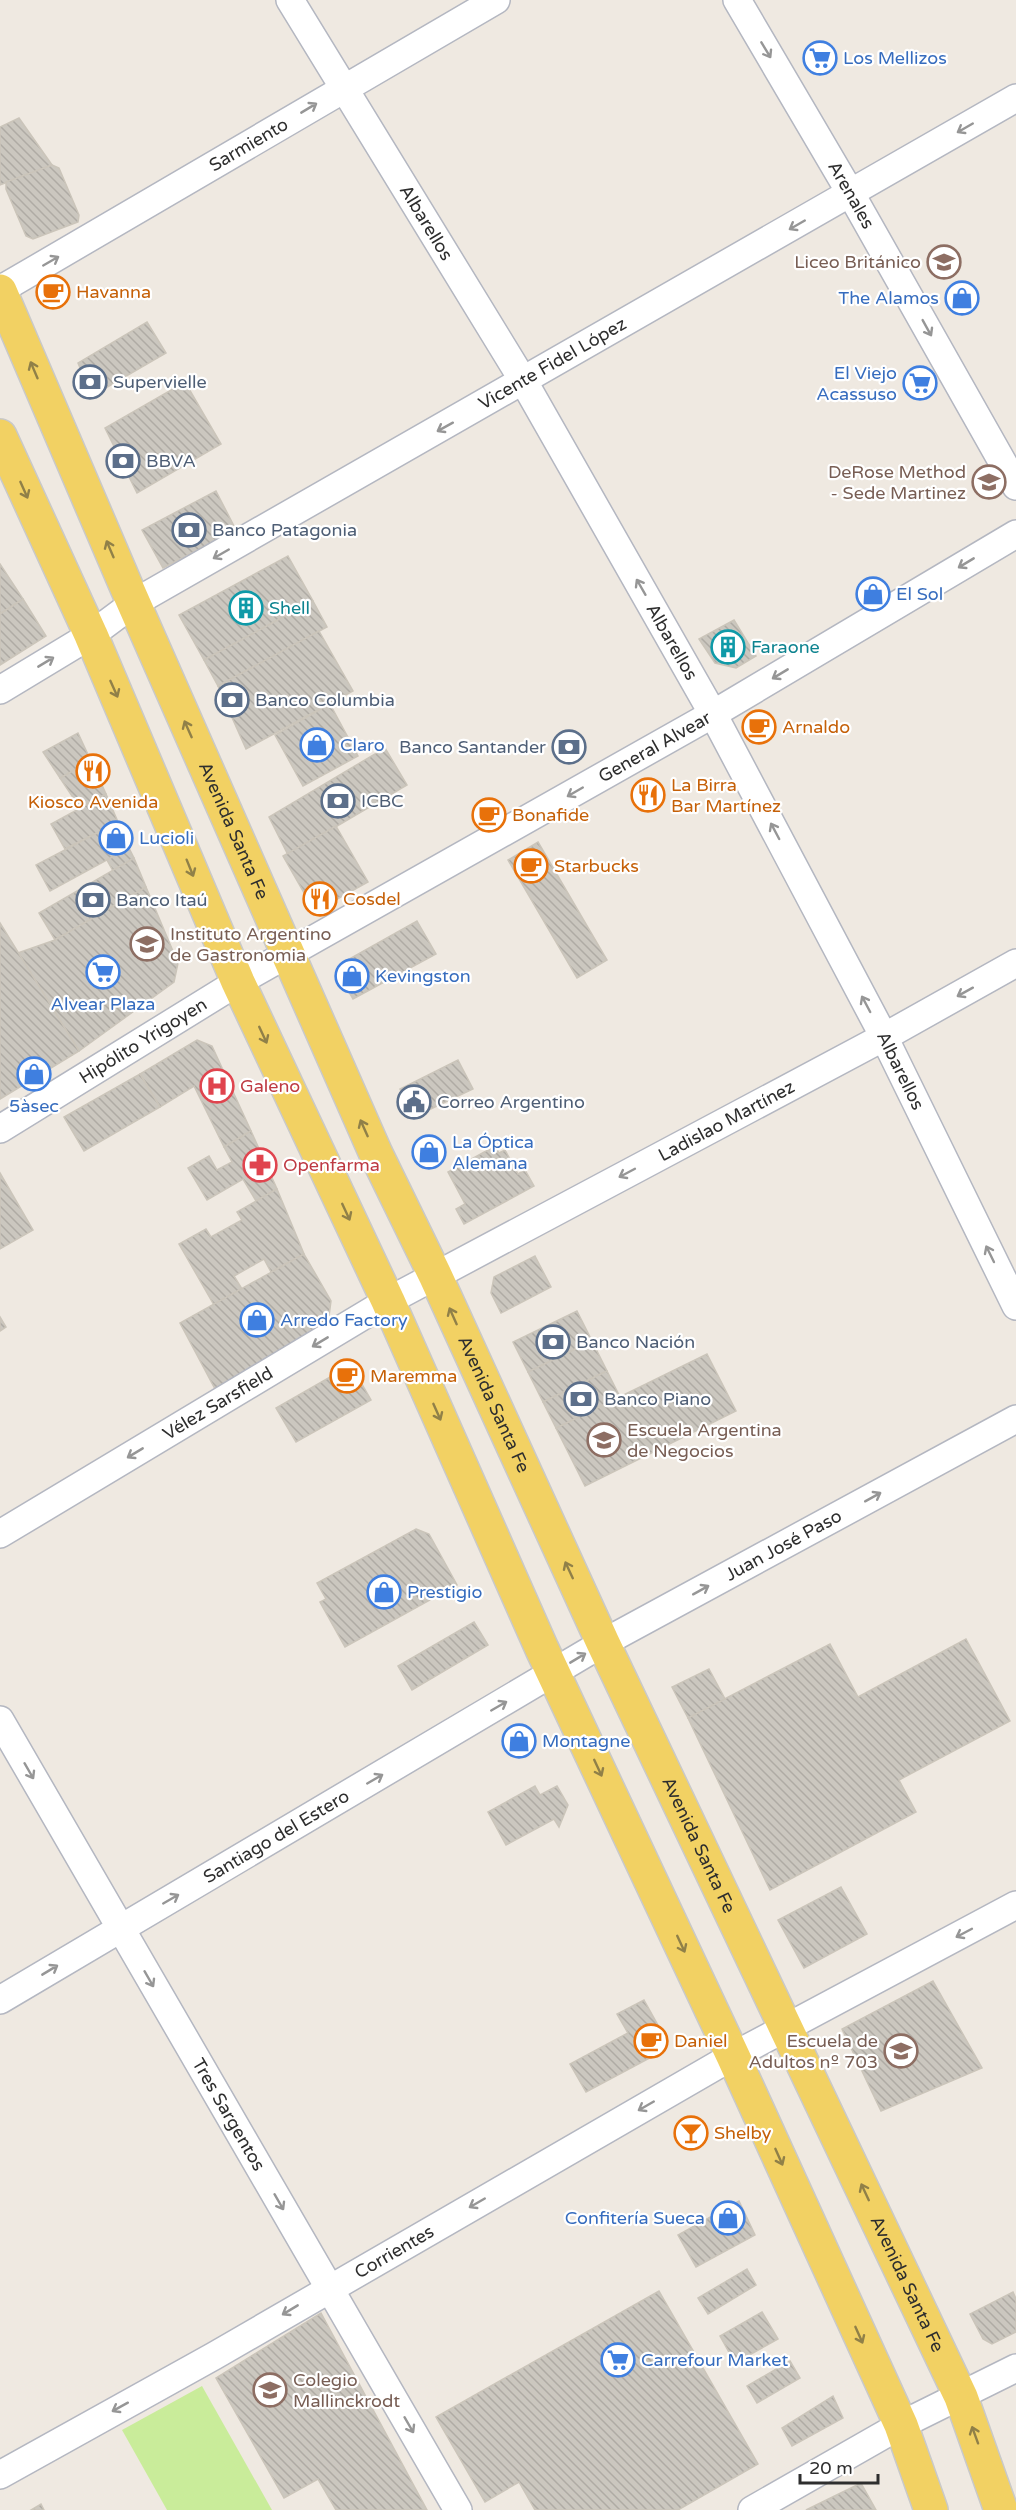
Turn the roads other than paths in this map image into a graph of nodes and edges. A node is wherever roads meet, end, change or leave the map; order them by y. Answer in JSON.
{"nodes":[{"id":1,"x":290,"y":0,"type":"edge"},
{"id":2,"x":496,"y":0,"type":"edge"},
{"id":3,"x":737,"y":0,"type":"edge"},
{"id":4,"x":342,"y":88,"type":"junction"},
{"id":5,"x":1016,"y":98,"type":"edge"},
{"id":6,"x":851,"y":194,"type":"junction"},
{"id":7,"x":0,"y":290,"type":"edge"},
{"id":8,"x":524,"y":382,"type":"junction"},
{"id":9,"x":0,"y":436,"type":"edge"},
{"id":10,"x":1016,"y":486,"type":"edge"},
{"id":11,"x":1016,"y":534,"type":"edge"},
{"id":12,"x":134,"y":603,"type":"junction"},
{"id":13,"x":91,"y":635,"type":"junction"},
{"id":14,"x":0,"y":690,"type":"edge"},
{"id":15,"x":713,"y":714,"type":"junction"},
{"id":16,"x":288,"y":956,"type":"junction"},
{"id":17,"x":1016,"y":963,"type":"edge"},
{"id":18,"x":238,"y":982,"type":"junction"},
{"id":19,"x":884,"y":1037,"type":"junction"},
{"id":20,"x":0,"y":1129,"type":"edge"},
{"id":21,"x":435,"y":1275,"type":"junction"},
{"id":22,"x":388,"y":1301,"type":"junction"},
{"id":23,"x":1016,"y":1306,"type":"edge"},
{"id":24,"x":1016,"y":1419,"type":"edge"},
{"id":25,"x":0,"y":1534,"type":"edge"},
{"id":26,"x":603,"y":1643,"type":"junction"},
{"id":27,"x":554,"y":1673,"type":"junction"},
{"id":28,"x":0,"y":1720,"type":"edge"},
{"id":29,"x":1016,"y":1905,"type":"edge"},
{"id":30,"x":120,"y":1928,"type":"junction"},
{"id":31,"x":0,"y":2000,"type":"edge"},
{"id":32,"x":787,"y":2027,"type":"junction"},
{"id":33,"x":733,"y":2056,"type":"junction"},
{"id":34,"x":328,"y":2288,"type":"junction"},
{"id":35,"x":1016,"y":2368,"type":"edge"},
{"id":36,"x":961,"y":2397,"type":"junction"},
{"id":37,"x":901,"y":2425,"type":"junction"},
{"id":38,"x":0,"y":2475,"type":"edge"},
{"id":39,"x":458,"y":2510,"type":"edge"},
{"id":40,"x":752,"y":2510,"type":"edge"},
{"id":41,"x":931,"y":2510,"type":"edge"},
{"id":42,"x":1001,"y":2510,"type":"edge"}],
"edges":[{"from":1,"to":4,"type":"street","name":"Albarellos"},
{"from":2,"to":4,"type":"street","name":"Sarmiento"},
{"from":3,"to":6,"type":"street","name":"Arenales","one_way":true},
{"from":7,"to":4,"type":"street","name":"Sarmiento","one_way":true},
{"from":4,"to":8,"type":"street","name":"Albarellos"},
{"from":5,"to":6,"type":"street","name":"Vicente Fidel López","one_way":true},
{"from":6,"to":8,"type":"street","name":"Vicente Fidel López","one_way":true},
{"from":6,"to":10,"type":"street","name":"Arenales","one_way":true},
{"from":12,"to":7,"type":"main road","name":"Avenida Santa Fe","one_way":true},
{"from":8,"to":12,"type":"street","name":"Vicente Fidel López","one_way":true},
{"from":15,"to":8,"type":"street","name":"Albarellos","one_way":true},
{"from":9,"to":13,"type":"main road","one_way":true},
{"from":11,"to":15,"type":"street","name":"General Alvear","one_way":true},
{"from":12,"to":13,"type":"street","name":"Vicente Fidel López"},
{"from":16,"to":12,"type":"main road","name":"Avenida Santa Fe","one_way":true},
{"from":14,"to":13,"type":"street","name":"Vicente Fidel López","one_way":true},
{"from":13,"to":18,"type":"main road","one_way":true},
{"from":15,"to":16,"type":"street","name":"General Alvear","one_way":true},
{"from":19,"to":15,"type":"street","name":"Albarellos","one_way":true},
{"from":16,"to":18,"type":"street","name":"Hipólito Yrigoyen"},
{"from":21,"to":16,"type":"main road","name":"Avenida Santa Fe","one_way":true},
{"from":17,"to":19,"type":"street","name":"Ladislao Martínez","one_way":true},
{"from":18,"to":20,"type":"street","name":"Hipólito Yrigoyen"},
{"from":18,"to":22,"type":"main road","one_way":true},
{"from":19,"to":21,"type":"street","name":"Ladislao Martínez","one_way":true},
{"from":23,"to":19,"type":"street","name":"Albarellos","one_way":true},
{"from":21,"to":22,"type":"street","name":"Vélez Sarsfield"},
{"from":26,"to":21,"type":"main road","name":"Avenida Santa Fe","one_way":true},
{"from":22,"to":25,"type":"street","name":"Vélez Sarsfield","one_way":true},
{"from":22,"to":27,"type":"main road","one_way":true},
{"from":26,"to":24,"type":"street","name":"Juan José Paso","one_way":true},
{"from":27,"to":26,"type":"street","name":"Juan José Paso","one_way":true},
{"from":26,"to":32,"type":"main road","name":"Avenida Santa Fe"},
{"from":30,"to":27,"type":"street","name":"Santiago del Estero","one_way":true},
{"from":27,"to":33,"type":"main road","one_way":true},
{"from":28,"to":30,"type":"street","name":"Tres Sargentos","one_way":true},
{"from":29,"to":32,"type":"street","name":"Corrientes","one_way":true},
{"from":31,"to":30,"type":"street","name":"Santiago del Estero","one_way":true},
{"from":30,"to":34,"type":"street","name":"Tres Sargentos","one_way":true},
{"from":32,"to":33,"type":"street","name":"Corrientes"},
{"from":36,"to":32,"type":"main road","name":"Avenida Santa Fe","one_way":true},
{"from":33,"to":34,"type":"street","name":"Corrientes","one_way":true},
{"from":33,"to":37,"type":"main road","one_way":true},
{"from":34,"to":38,"type":"street","name":"Corrientes","one_way":true},
{"from":34,"to":39,"type":"street","name":"Tres Sargentos","one_way":true},
{"from":35,"to":36,"type":"street"},
{"from":36,"to":37,"type":"street"},
{"from":42,"to":36,"type":"main road","name":"Avenida Santa Fe","one_way":true},
{"from":37,"to":40,"type":"street"},
{"from":37,"to":41,"type":"main road"}]}
